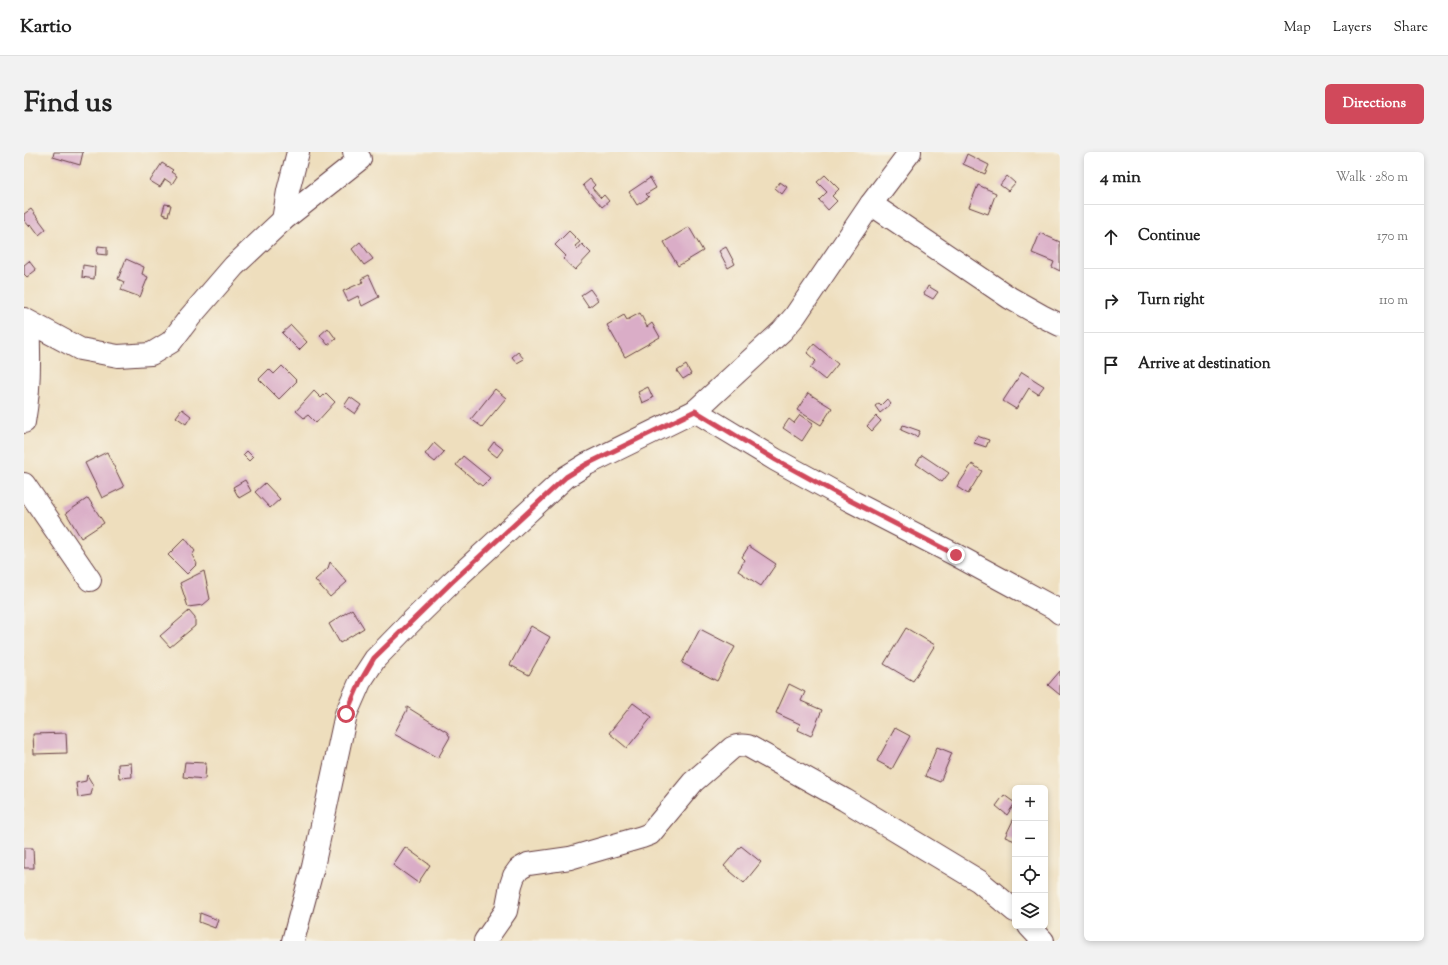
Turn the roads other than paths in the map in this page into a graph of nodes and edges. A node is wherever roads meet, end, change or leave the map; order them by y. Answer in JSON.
{"nodes":[{"id":1,"x":298,"y":152,"type":"edge"},
{"id":2,"x":910,"y":152,"type":"edge"},
{"id":3,"x":361,"y":154,"type":"edge"},
{"id":4,"x":871,"y":204,"type":"junction"},
{"id":5,"x":283,"y":220,"type":"junction"},
{"id":6,"x":26,"y":320,"type":"edge"},
{"id":7,"x":1060,"y":324,"type":"edge"},
{"id":8,"x":695,"y":411,"type":"junction"},
{"id":9,"x":24,"y":422,"type":"edge"},
{"id":10,"x":24,"y":484,"type":"edge"},
{"id":11,"x":90,"y":580,"type":"dead end"},
{"id":12,"x":1058,"y":607,"type":"edge"},
{"id":13,"x":1012,"y":909,"type":"edge"},
{"id":14,"x":1032,"y":929,"type":"edge"},
{"id":15,"x":293,"y":941,"type":"edge"},
{"id":16,"x":485,"y":941,"type":"edge"},
{"id":17,"x":1043,"y":941,"type":"edge"}],
"edges":[{"from":1,"to":5,"type":"street"},
{"from":2,"to":4,"type":"street"},
{"from":3,"to":5,"type":"street"},
{"from":4,"to":7,"type":"street"},
{"from":4,"to":8,"type":"street"},
{"from":5,"to":6,"type":"street"},
{"from":6,"to":9,"type":"street"},
{"from":8,"to":12,"type":"street"},
{"from":8,"to":15,"type":"street"},
{"from":10,"to":11,"type":"street"},
{"from":13,"to":16,"type":"street"},
{"from":14,"to":17,"type":"street"}]}
